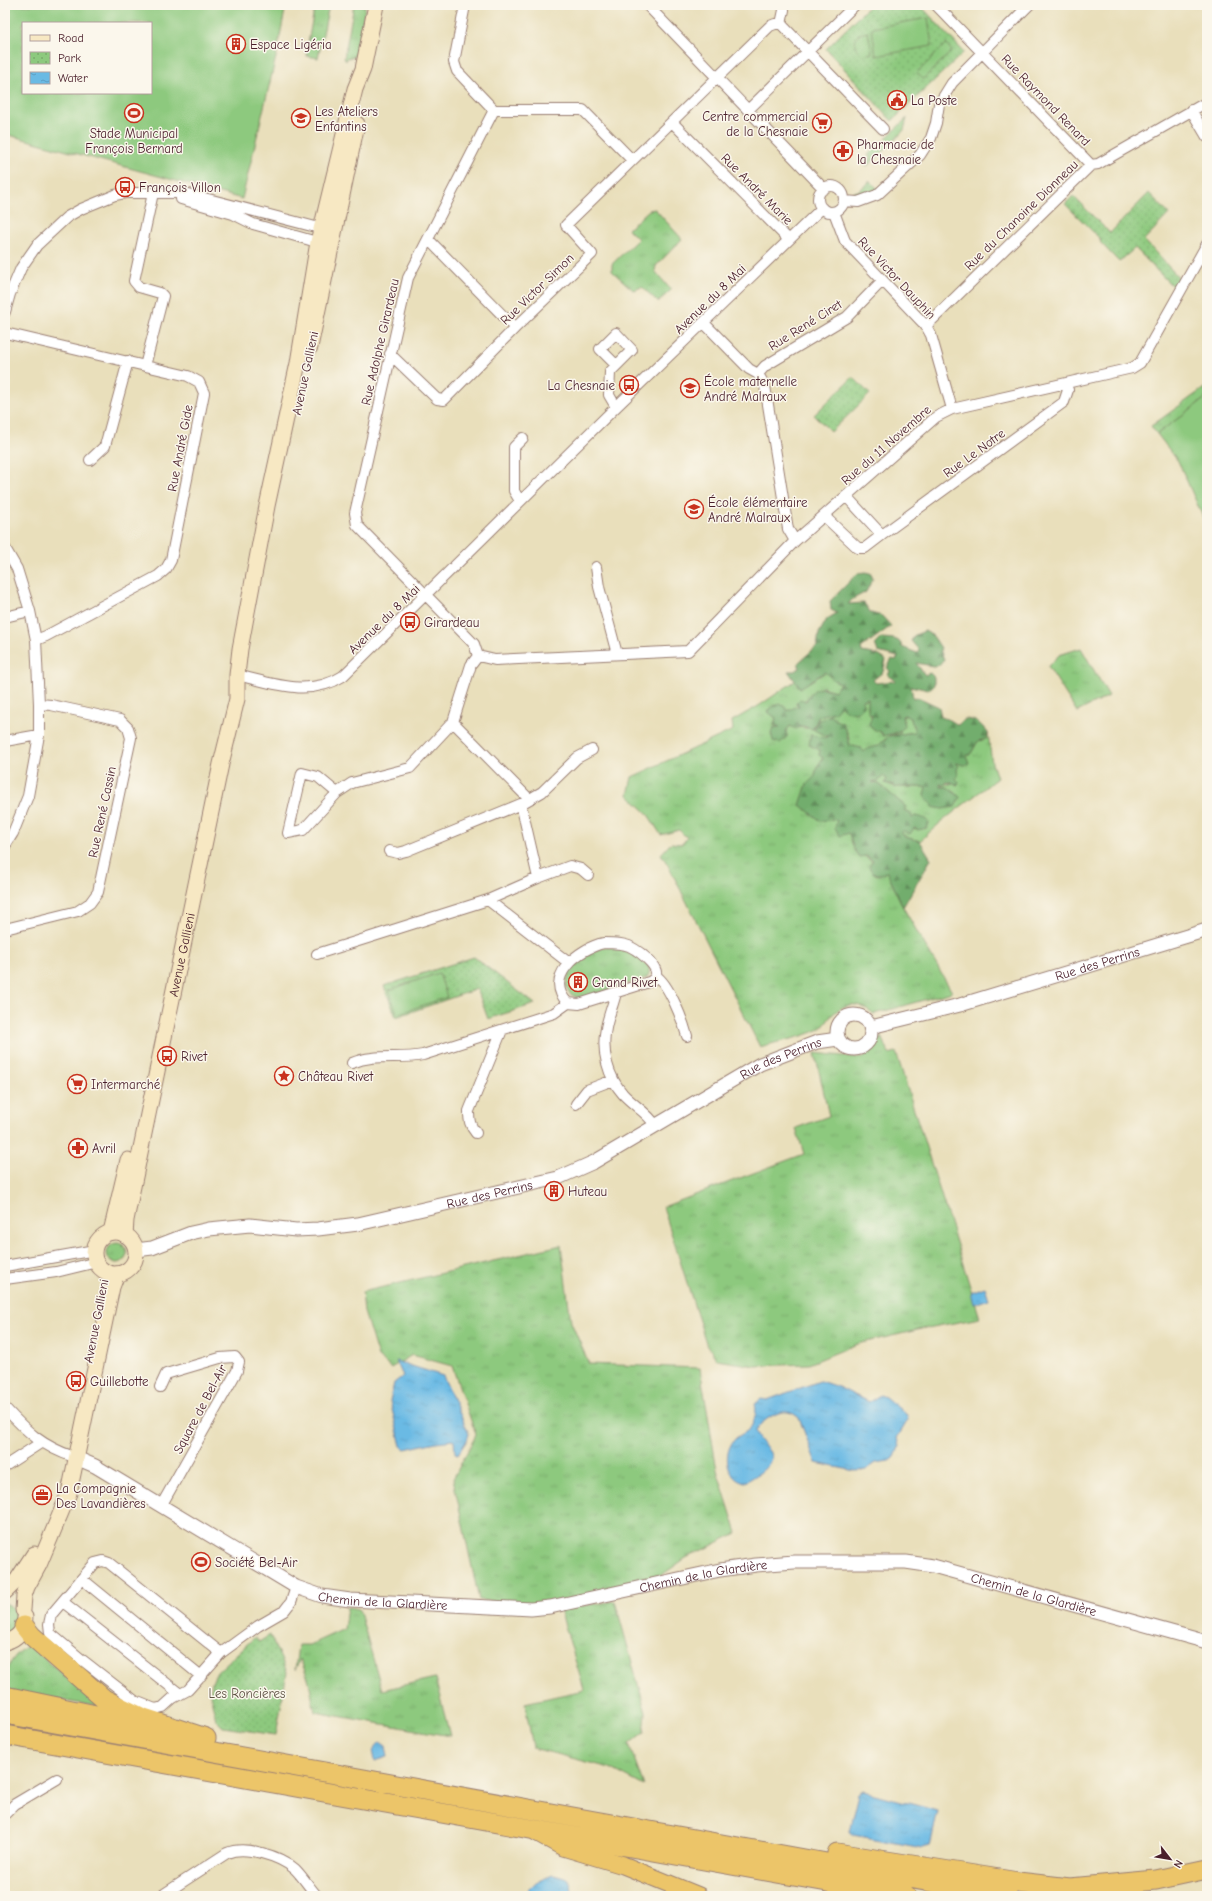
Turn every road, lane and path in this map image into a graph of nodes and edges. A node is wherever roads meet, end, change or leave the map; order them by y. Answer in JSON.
{"nodes":[{"id":1,"x":376,"y":5,"type":"edge"},
{"id":2,"x":465,"y":5,"type":"edge"},
{"id":3,"x":647,"y":5,"type":"edge"},
{"id":4,"x":783,"y":5,"type":"edge"},
{"id":5,"x":855,"y":5,"type":"edge"},
{"id":6,"x":936,"y":5,"type":"edge"},
{"id":7,"x":1029,"y":5,"type":"edge"},
{"id":8,"x":781,"y":24,"type":"junction"},
{"id":9,"x":808,"y":51,"type":"junction"},
{"id":10,"x":982,"y":53,"type":"junction"},
{"id":11,"x":716,"y":78,"type":"junction"},
{"id":12,"x":1207,"y":102,"type":"edge"},
{"id":13,"x":494,"y":110,"type":"junction"},
{"id":14,"x":748,"y":110,"type":"junction"},
{"id":15,"x":1191,"y":110,"type":"junction"},
{"id":16,"x":672,"y":122,"type":"junction"},
{"id":17,"x":883,"y":129,"type":"dead end"},
{"id":18,"x":1207,"y":137,"type":"edge"},
{"id":19,"x":632,"y":160,"type":"junction"},
{"id":20,"x":1091,"y":166,"type":"junction"},
{"id":21,"x":824,"y":189,"type":"junction"},
{"id":22,"x":153,"y":193,"type":"junction"},
{"id":23,"x":170,"y":194,"type":"junction"},
{"id":24,"x":844,"y":200,"type":"junction"},
{"id":25,"x":822,"y":208,"type":"junction"},
{"id":26,"x":834,"y":212,"type":"junction"},
{"id":27,"x":327,"y":237,"type":"junction"},
{"id":28,"x":428,"y":239,"type":"junction"},
{"id":29,"x":789,"y":240,"type":"junction"},
{"id":30,"x":1207,"y":244,"type":"edge"},
{"id":31,"x":882,"y":282,"type":"junction"},
{"id":32,"x":5,"y":312,"type":"edge"},
{"id":33,"x":704,"y":323,"type":"junction"},
{"id":34,"x":926,"y":326,"type":"junction"},
{"id":35,"x":515,"y":328,"type":"junction"},
{"id":36,"x":5,"y":333,"type":"edge"},
{"id":37,"x":390,"y":354,"type":"junction"},
{"id":38,"x":128,"y":361,"type":"junction"},
{"id":39,"x":616,"y":365,"type":"dead end"},
{"id":40,"x":145,"y":366,"type":"junction"},
{"id":41,"x":758,"y":374,"type":"junction"},
{"id":42,"x":1065,"y":384,"type":"junction"},
{"id":43,"x":616,"y":407,"type":"junction"},
{"id":44,"x":952,"y":409,"type":"junction"},
{"id":45,"x":523,"y":438,"type":"dead end"},
{"id":46,"x":90,"y":460,"type":"dead end"},
{"id":47,"x":846,"y":496,"type":"junction"},
{"id":48,"x":520,"y":501,"type":"junction"},
{"id":49,"x":824,"y":516,"type":"junction"},
{"id":50,"x":882,"y":535,"type":"junction"},
{"id":51,"x":796,"y":541,"type":"junction"},
{"id":52,"x":5,"y":548,"type":"edge"},
{"id":53,"x":596,"y":567,"type":"dead end"},
{"id":54,"x":426,"y":595,"type":"junction"},
{"id":55,"x":30,"y":612,"type":"junction"},
{"id":56,"x":5,"y":617,"type":"edge"},
{"id":57,"x":36,"y":640,"type":"junction"},
{"id":58,"x":617,"y":654,"type":"junction"},
{"id":59,"x":478,"y":656,"type":"junction"},
{"id":60,"x":236,"y":675,"type":"junction"},
{"id":61,"x":39,"y":704,"type":"junction"},
{"id":62,"x":453,"y":722,"type":"junction"},
{"id":63,"x":39,"y":735,"type":"junction"},
{"id":64,"x":5,"y":741,"type":"edge"},
{"id":65,"x":592,"y":750,"type":"dead end"},
{"id":66,"x":337,"y":793,"type":"junction"},
{"id":67,"x":525,"y":802,"type":"junction"},
{"id":68,"x":5,"y":846,"type":"edge"},
{"id":69,"x":389,"y":852,"type":"dead end"},
{"id":70,"x":588,"y":875,"type":"dead end"},
{"id":71,"x":538,"y":878,"type":"junction"},
{"id":72,"x":488,"y":900,"type":"junction"},
{"id":73,"x":5,"y":929,"type":"edge"},
{"id":74,"x":1207,"y":930,"type":"edge"},
{"id":75,"x":317,"y":954,"type":"dead end"},
{"id":76,"x":569,"y":963,"type":"junction"},
{"id":77,"x":656,"y":976,"type":"junction"},
{"id":78,"x":616,"y":993,"type":"junction"},
{"id":79,"x":568,"y":1003,"type":"junction"},
{"id":80,"x":871,"y":1027,"type":"junction"},
{"id":81,"x":502,"y":1030,"type":"junction"},
{"id":82,"x":687,"y":1036,"type":"dead end"},
{"id":83,"x":838,"y":1039,"type":"junction"},
{"id":84,"x":352,"y":1063,"type":"dead end"},
{"id":85,"x":613,"y":1080,"type":"junction"},
{"id":86,"x":576,"y":1104,"type":"dead end"},
{"id":87,"x":656,"y":1126,"type":"junction"},
{"id":88,"x":476,"y":1134,"type":"dead end"},
{"id":89,"x":118,"y":1234,"type":"junction"},
{"id":90,"x":136,"y":1250,"type":"junction"},
{"id":91,"x":103,"y":1264,"type":"junction"},
{"id":92,"x":5,"y":1266,"type":"edge"},
{"id":93,"x":5,"y":1279,"type":"edge"},
{"id":94,"x":160,"y":1387,"type":"dead end"},
{"id":95,"x":5,"y":1408,"type":"edge"},
{"id":96,"x":42,"y":1442,"type":"junction"},
{"id":97,"x":74,"y":1457,"type":"junction"},
{"id":98,"x":5,"y":1466,"type":"edge"},
{"id":99,"x":161,"y":1506,"type":"junction"},
{"id":100,"x":82,"y":1579,"type":"junction"},
{"id":101,"x":296,"y":1587,"type":"junction"},
{"id":102,"x":5,"y":1594,"type":"edge"},
{"id":103,"x":63,"y":1602,"type":"junction"},
{"id":104,"x":23,"y":1618,"type":"junction"},
{"id":105,"x":1207,"y":1642,"type":"edge"},
{"id":106,"x":6,"y":1644,"type":"edge"},
{"id":107,"x":221,"y":1653,"type":"junction"},
{"id":108,"x":201,"y":1676,"type":"junction"},
{"id":109,"x":180,"y":1694,"type":"junction"},
{"id":110,"x":5,"y":1696,"type":"edge"},
{"id":111,"x":5,"y":1714,"type":"edge"},
{"id":112,"x":11,"y":1737,"type":"edge"},
{"id":113,"x":206,"y":1738,"type":"junction"},
{"id":114,"x":324,"y":1772,"type":"junction"},
{"id":115,"x":57,"y":1779,"type":"dead end"},
{"id":116,"x":5,"y":1814,"type":"edge"},
{"id":117,"x":534,"y":1831,"type":"junction"},
{"id":118,"x":773,"y":1854,"type":"junction"},
{"id":119,"x":1207,"y":1869,"type":"edge"},
{"id":120,"x":161,"y":1896,"type":"edge"},
{"id":121,"x":316,"y":1896,"type":"edge"},
{"id":122,"x":699,"y":1896,"type":"edge"},
{"id":123,"x":906,"y":1896,"type":"edge"},
{"id":124,"x":1008,"y":1896,"type":"edge"}],
"edges":[{"from":1,"to":27,"type":"main road","name":"Avenue Gallieni"},
{"from":2,"to":13,"type":"street"},
{"from":3,"to":11,"type":"street"},
{"from":4,"to":8,"type":"street"},
{"from":5,"to":9,"type":"street"},
{"from":6,"to":10,"type":"street","name":"Rue Raymond Renard"},
{"from":7,"to":10,"type":"street"},
{"from":8,"to":9,"type":"street"},
{"from":8,"to":11,"type":"street","name":"Rue Victor Simon"},
{"from":9,"to":14,"type":"street"},
{"from":9,"to":17,"type":"street"},
{"from":10,"to":20,"type":"street","name":"Rue Raymond Renard"},
{"from":10,"to":24,"type":"street"},
{"from":11,"to":14,"type":"street"},
{"from":11,"to":16,"type":"street","name":"Rue Victor Simon"},
{"from":12,"to":15,"type":"street","name":"Rue du Chanoine Dionneau"},
{"from":13,"to":19,"type":"street"},
{"from":13,"to":28,"type":"street","name":"Rue Adolphe Girardeau"},
{"from":14,"to":21,"type":"street"},
{"from":15,"to":18,"type":"street"},
{"from":15,"to":20,"type":"street","name":"Rue du Chanoine Dionneau"},
{"from":16,"to":19,"type":"street","name":"Rue Victor Simon"},
{"from":16,"to":29,"type":"street","name":"Rue André Marie"},
{"from":19,"to":35,"type":"street","name":"Rue Victor Simon"},
{"from":20,"to":34,"type":"street","name":"Rue du Chanoine Dionneau"},
{"from":21,"to":24,"type":"street"},
{"from":21,"to":25,"type":"street"},
{"from":22,"to":23,"type":"street"},
{"from":22,"to":32,"type":"street"},
{"from":22,"to":40,"type":"street"},
{"from":23,"to":27,"type":"street"},
{"from":23,"to":27,"type":"street"},
{"from":24,"to":26,"type":"street"},
{"from":25,"to":26,"type":"street"},
{"from":25,"to":29,"type":"street","name":"Avenue du 8 Mai"},
{"from":26,"to":31,"type":"street","name":"Rue Victor Dauphin"},
{"from":27,"to":60,"type":"main road","name":"Avenue Gallieni"},
{"from":28,"to":35,"type":"street"},
{"from":28,"to":37,"type":"street","name":"Rue Adolphe Girardeau"},
{"from":29,"to":33,"type":"street","name":"Avenue du 8 Mai"},
{"from":30,"to":42,"type":"street","name":"Rue du 11 Novembre"},
{"from":31,"to":34,"type":"street","name":"Rue Victor Dauphin"},
{"from":31,"to":41,"type":"street","name":"Rue René Ciret"},
{"from":33,"to":41,"type":"street"},
{"from":33,"to":43,"type":"street","name":"Avenue du 8 Mai"},
{"from":34,"to":44,"type":"street","name":"Rue Victor Dauphin"},
{"from":35,"to":37,"type":"street","name":"Rue Victor Simon"},
{"from":36,"to":38,"type":"street","name":"Rue André Gide"},
{"from":37,"to":54,"type":"street","name":"Rue Adolphe Girardeau"},
{"from":38,"to":40,"type":"street","name":"Rue André Gide"},
{"from":38,"to":46,"type":"street"},
{"from":39,"to":43,"type":"street"},
{"from":40,"to":57,"type":"street","name":"Rue André Gide"},
{"from":41,"to":51,"type":"street"},
{"from":42,"to":44,"type":"street","name":"Rue du 11 Novembre"},
{"from":42,"to":50,"type":"street","name":"Rue Le Notre"},
{"from":43,"to":48,"type":"street","name":"Avenue du 8 Mai"},
{"from":44,"to":47,"type":"street","name":"Rue du 11 Novembre"},
{"from":45,"to":48,"type":"street"},
{"from":47,"to":49,"type":"street","name":"Rue du 11 Novembre"},
{"from":47,"to":50,"type":"street"},
{"from":48,"to":54,"type":"street","name":"Avenue du 8 Mai"},
{"from":49,"to":50,"type":"street","name":"Rue Le Notre"},
{"from":49,"to":51,"type":"street","name":"Rue du 11 Novembre"},
{"from":51,"to":58,"type":"street","name":"Rue du 11 Novembre"},
{"from":52,"to":55,"type":"street"},
{"from":53,"to":58,"type":"street"},
{"from":54,"to":59,"type":"street"},
{"from":54,"to":60,"type":"street","name":"Avenue du 8 Mai"},
{"from":55,"to":56,"type":"street"},
{"from":55,"to":57,"type":"street"},
{"from":57,"to":61,"type":"street"},
{"from":58,"to":59,"type":"street","name":"Rue du 11 Novembre"},
{"from":59,"to":62,"type":"street"},
{"from":60,"to":89,"type":"main road","name":"Avenue Gallieni"},
{"from":60,"to":89,"type":"main road","name":"Avenue Gallieni"},
{"from":61,"to":63,"type":"street"},
{"from":61,"to":73,"type":"street","name":"Rue René Cassin"},
{"from":62,"to":66,"type":"street"},
{"from":62,"to":67,"type":"street"},
{"from":63,"to":64,"type":"street"},
{"from":63,"to":68,"type":"street"},
{"from":65,"to":67,"type":"street"},
{"from":66,"to":66,"type":"street"},
{"from":67,"to":69,"type":"street"},
{"from":67,"to":71,"type":"street"},
{"from":70,"to":71,"type":"street"},
{"from":71,"to":72,"type":"street"},
{"from":72,"to":75,"type":"street"},
{"from":72,"to":76,"type":"street"},
{"from":74,"to":80,"type":"street","name":"Rue des Perrins"},
{"from":76,"to":77,"type":"street"},
{"from":76,"to":79,"type":"street"},
{"from":77,"to":78,"type":"street"},
{"from":77,"to":82,"type":"street"},
{"from":78,"to":79,"type":"street"},
{"from":78,"to":85,"type":"street"},
{"from":79,"to":81,"type":"street"},
{"from":80,"to":83,"type":"street"},
{"from":80,"to":83,"type":"street"},
{"from":81,"to":84,"type":"street"},
{"from":81,"to":88,"type":"street"},
{"from":83,"to":87,"type":"street","name":"Rue des Perrins"},
{"from":85,"to":86,"type":"street"},
{"from":85,"to":87,"type":"street"},
{"from":87,"to":90,"type":"street","name":"Rue des Perrins"},
{"from":89,"to":90,"type":"main road"},
{"from":89,"to":91,"type":"main road"},
{"from":90,"to":91,"type":"main road"},
{"from":91,"to":92,"type":"street"},
{"from":91,"to":93,"type":"street"},
{"from":91,"to":97,"type":"main road","name":"Avenue Gallieni"},
{"from":94,"to":99,"type":"street","name":"Square de Bel-Air"},
{"from":95,"to":96,"type":"street"},
{"from":96,"to":97,"type":"street"},
{"from":96,"to":98,"type":"street"},
{"from":97,"to":99,"type":"street","name":"Chemin de la Glardière"},
{"from":97,"to":102,"type":"main road","name":"Avenue Gallieni"},
{"from":97,"to":104,"type":"main road","name":"Avenue Gallieni"},
{"from":99,"to":101,"type":"street","name":"Chemin de la Glardière"},
{"from":100,"to":103,"type":"street"},
{"from":100,"to":107,"type":"street"},
{"from":100,"to":108,"type":"street"},
{"from":101,"to":105,"type":"street","name":"Chemin de la Glardière"},
{"from":101,"to":107,"type":"street"},
{"from":102,"to":104,"type":"main road","name":"Avenue Gallieni"},
{"from":103,"to":109,"type":"street"},
{"from":103,"to":109,"type":"street"},
{"from":104,"to":106,"type":"main road"},
{"from":104,"to":113,"type":"highway"},
{"from":107,"to":108,"type":"street"},
{"from":108,"to":109,"type":"street"},
{"from":110,"to":113,"type":"highway"},
{"from":111,"to":114,"type":"highway"},
{"from":112,"to":117,"type":"highway"},
{"from":113,"to":114,"type":"highway"},
{"from":114,"to":118,"type":"highway"},
{"from":115,"to":116,"type":"street"},
{"from":117,"to":122,"type":"highway"},
{"from":117,"to":123,"type":"highway"},
{"from":118,"to":119,"type":"highway"},
{"from":118,"to":124,"type":"highway"},
{"from":120,"to":121,"type":"street"}]}
